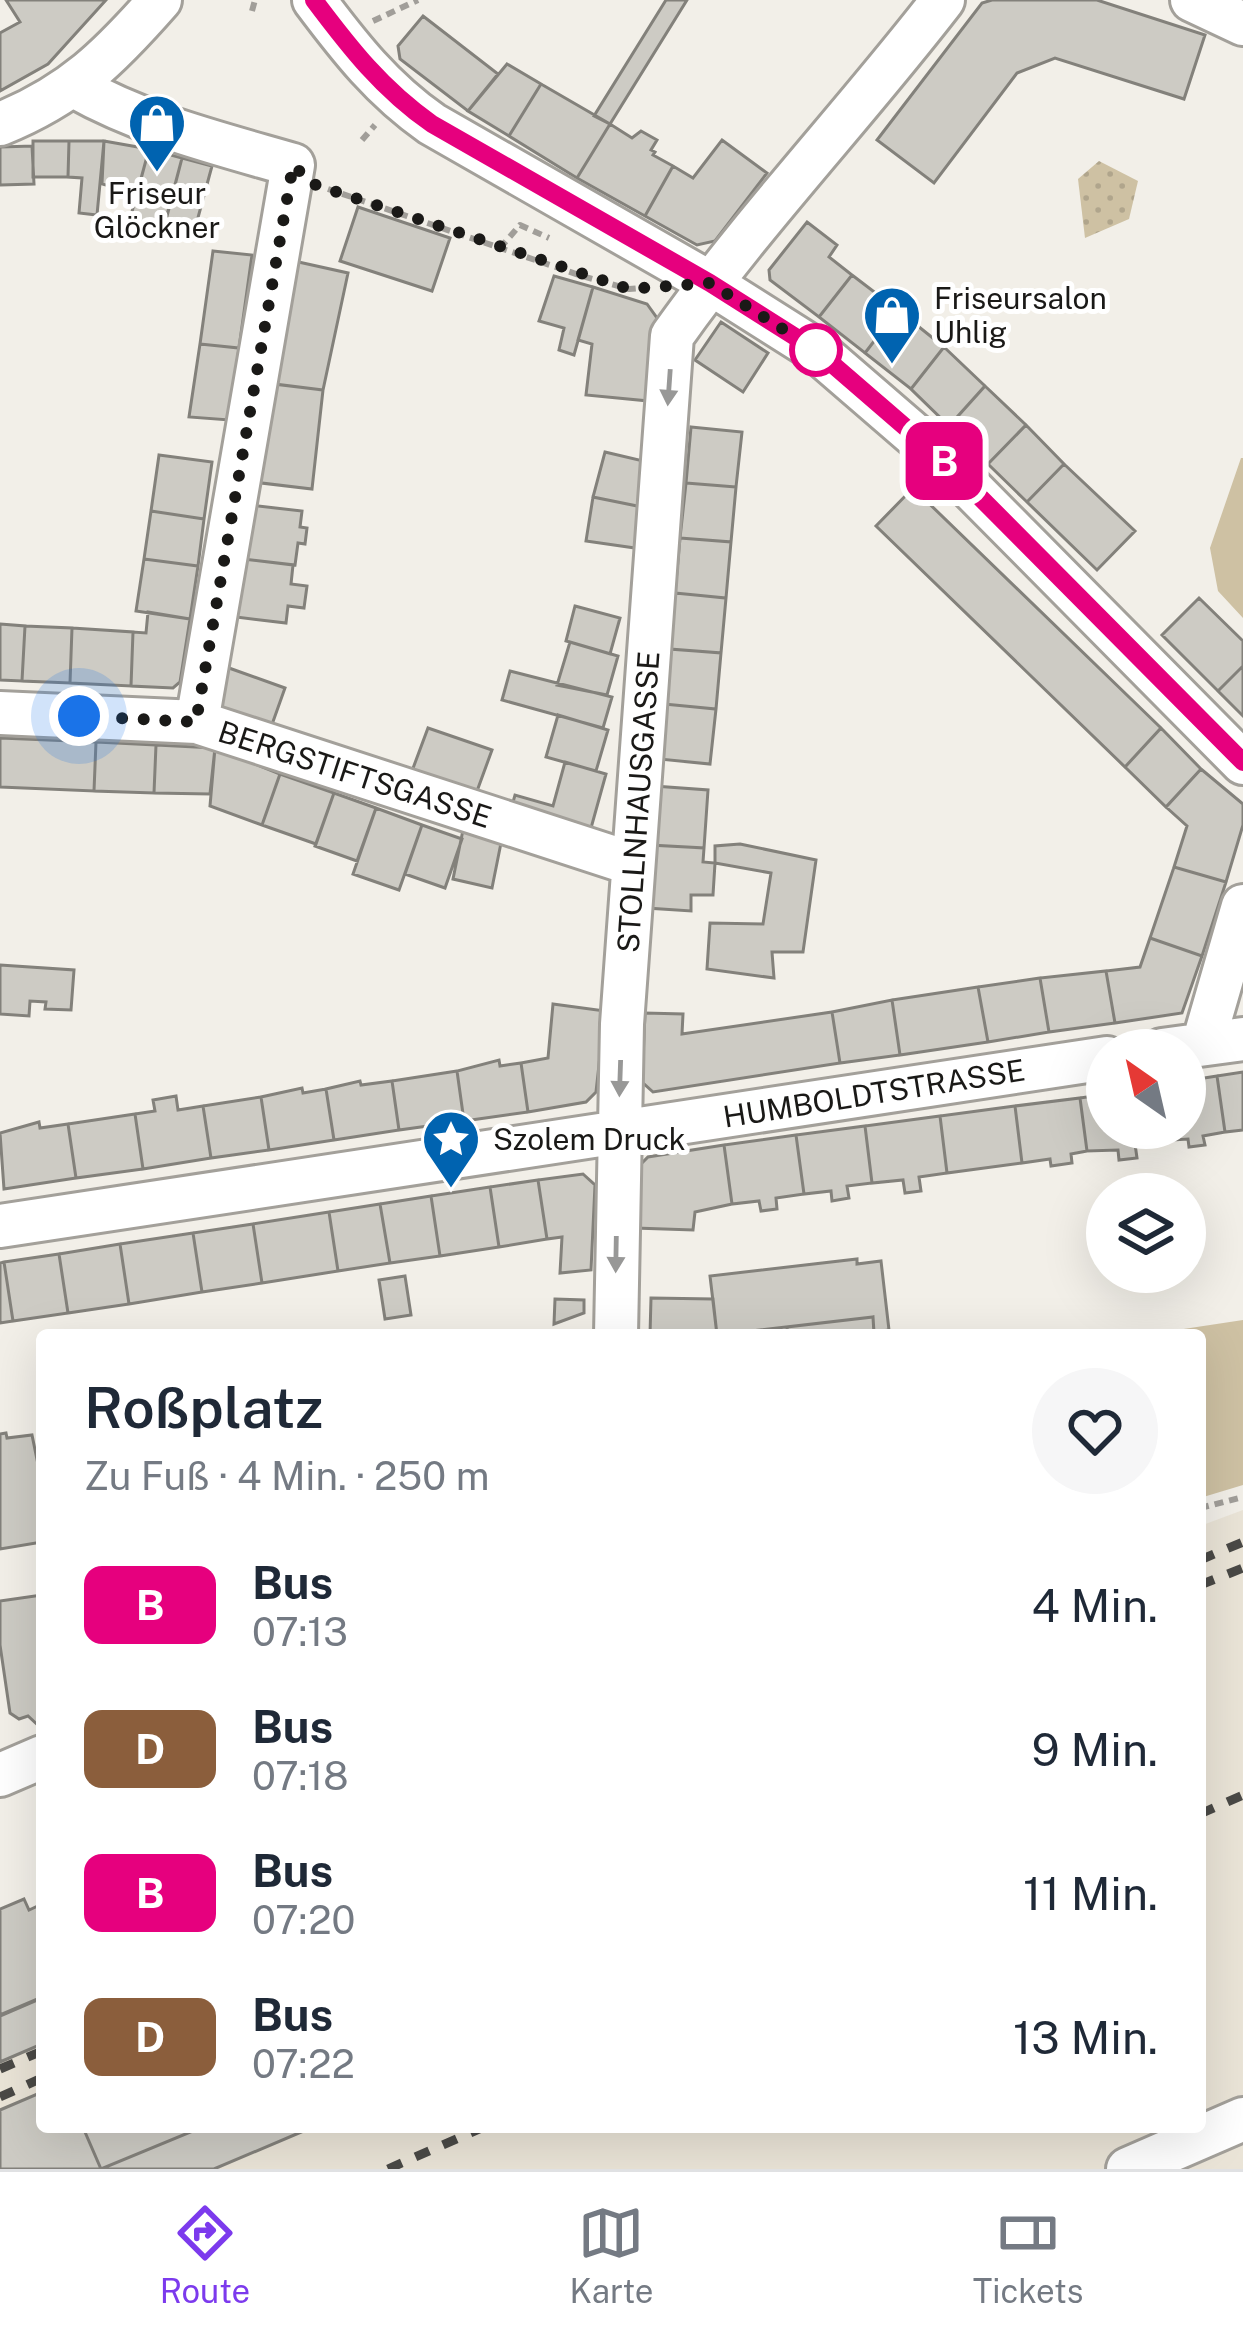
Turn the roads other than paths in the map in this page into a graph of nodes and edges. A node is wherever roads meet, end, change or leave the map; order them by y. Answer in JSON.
{"nodes":[{"id":1,"x":160,"y":0,"type":"edge"},
{"id":2,"x":314,"y":0,"type":"edge"},
{"id":3,"x":944,"y":0,"type":"edge"},
{"id":4,"x":1192,"y":0,"type":"edge"},
{"id":5,"x":1243,"y":24,"type":"edge"},
{"id":6,"x":74,"y":86,"type":"junction"},
{"id":7,"x":0,"y":124,"type":"edge"},
{"id":8,"x":710,"y":283,"type":"junction"},
{"id":9,"x":0,"y":712,"type":"edge"},
{"id":10,"x":196,"y":722,"type":"junction"},
{"id":11,"x":1243,"y":763,"type":"edge"},
{"id":12,"x":633,"y":864,"type":"junction"},
{"id":13,"x":1243,"y":906,"type":"edge"},
{"id":14,"x":1206,"y":1034,"type":"edge"},
{"id":15,"x":1086,"y":1061,"type":"edge"},
{"id":16,"x":618,"y":1132,"type":"junction"},
{"id":17,"x":0,"y":1226,"type":"edge"},
{"id":18,"x":616,"y":1329,"type":"edge"},
{"id":19,"x":36,"y":1760,"type":"edge"},
{"id":20,"x":0,"y":1775,"type":"edge"},
{"id":21,"x":1243,"y":2119,"type":"edge"},
{"id":22,"x":1128,"y":2169,"type":"edge"}],
"edges":[{"from":1,"to":6,"type":"street"},
{"from":2,"to":8,"type":"street"},
{"from":3,"to":8,"type":"street","name":"STOLLNHAUSGASSE"},
{"from":4,"to":5,"type":"street"},
{"from":6,"to":7,"type":"street"},
{"from":6,"to":10,"type":"street"},
{"from":8,"to":11,"type":"street"},
{"from":8,"to":12,"type":"street","name":"STOLLNHAUSGASSE","one_way":true},
{"from":9,"to":10,"type":"street","name":"BERGSTIFTSGASSE"},
{"from":10,"to":12,"type":"street","name":"BERGSTIFTSGASSE"},
{"from":12,"to":16,"type":"street","name":"STOLLNHAUSGASSE","one_way":true},
{"from":13,"to":14,"type":"street"},
{"from":15,"to":16,"type":"street","name":"HUMBOLDTSTRASSE"},
{"from":16,"to":17,"type":"street","name":"HUMBOLDTSTRASSE"},
{"from":16,"to":18,"type":"street","name":"STOLLNHAUSGASSE","one_way":true},
{"from":19,"to":20,"type":"street"},
{"from":21,"to":22,"type":"street"}]}
